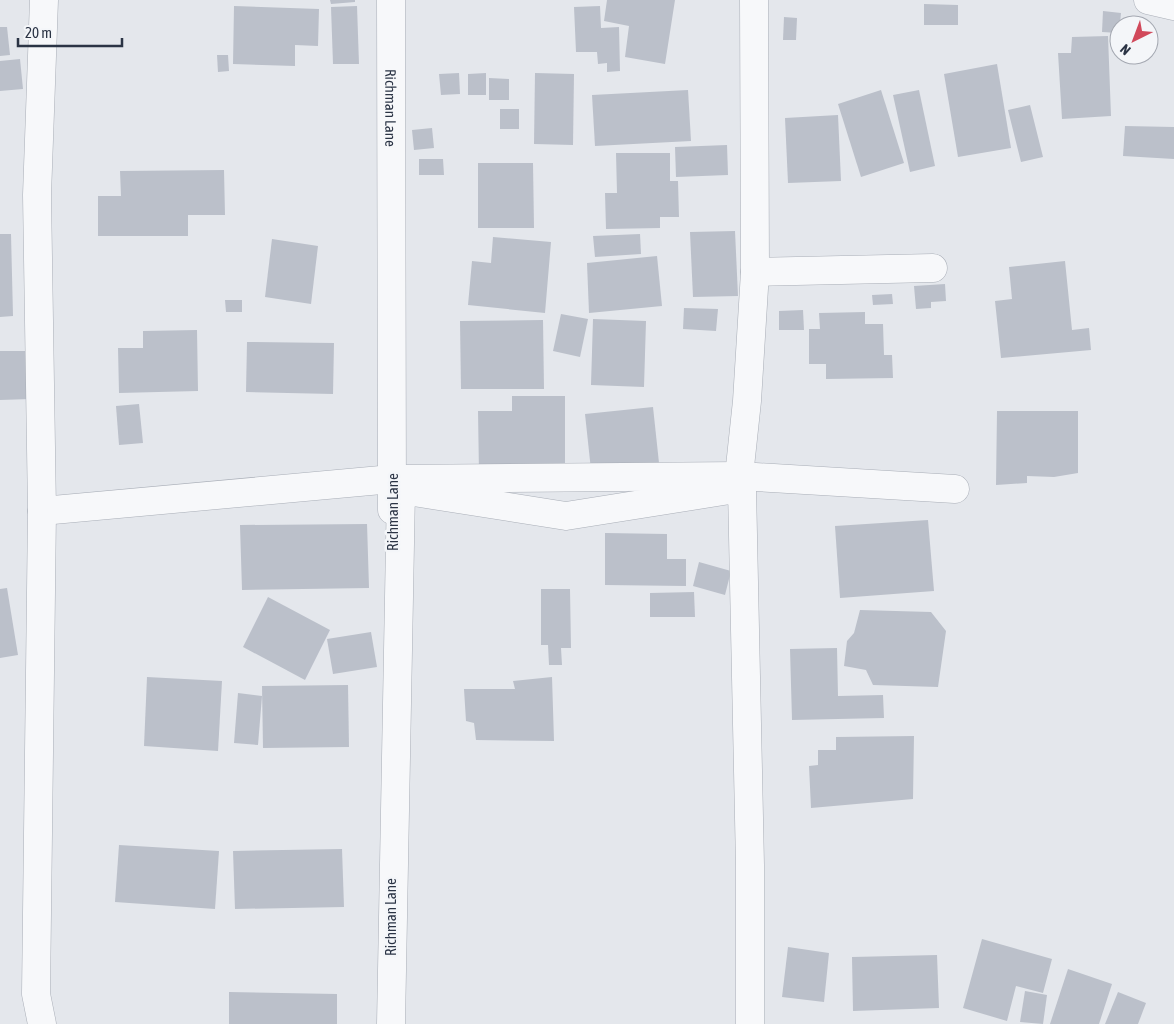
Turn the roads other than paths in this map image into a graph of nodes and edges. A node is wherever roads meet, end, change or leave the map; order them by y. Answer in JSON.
{"nodes":[{"id":1,"x":44,"y":0,"type":"edge"},
{"id":2,"x":391,"y":0,"type":"edge"},
{"id":3,"x":754,"y":0,"type":"edge"},
{"id":4,"x":1148,"y":0,"type":"edge"},
{"id":5,"x":1174,"y":6,"type":"edge"},
{"id":6,"x":933,"y":268,"type":"dead end"},
{"id":7,"x":756,"y":272,"type":"junction"},
{"id":8,"x":392,"y":479,"type":"junction"},
{"id":9,"x":741,"y":482,"type":"junction"},
{"id":10,"x":955,"y":489,"type":"dead end"},
{"id":11,"x":42,"y":511,"type":"junction"},
{"id":12,"x":42,"y":1024,"type":"edge"},
{"id":13,"x":390,"y":1024,"type":"edge"},
{"id":14,"x":750,"y":1024,"type":"edge"}],
"edges":[{"from":1,"to":11,"type":"street"},
{"from":2,"to":8,"type":"street","name":"Richman Lane"},
{"from":3,"to":7,"type":"street"},
{"from":4,"to":5,"type":"street"},
{"from":6,"to":7,"type":"street"},
{"from":7,"to":9,"type":"street"},
{"from":8,"to":9,"type":"street"},
{"from":8,"to":11,"type":"street"},
{"from":8,"to":13,"type":"street","name":"Richman Lane"},
{"from":9,"to":10,"type":"street"},
{"from":9,"to":13,"type":"street"},
{"from":9,"to":14,"type":"street"},
{"from":11,"to":12,"type":"street"}]}
